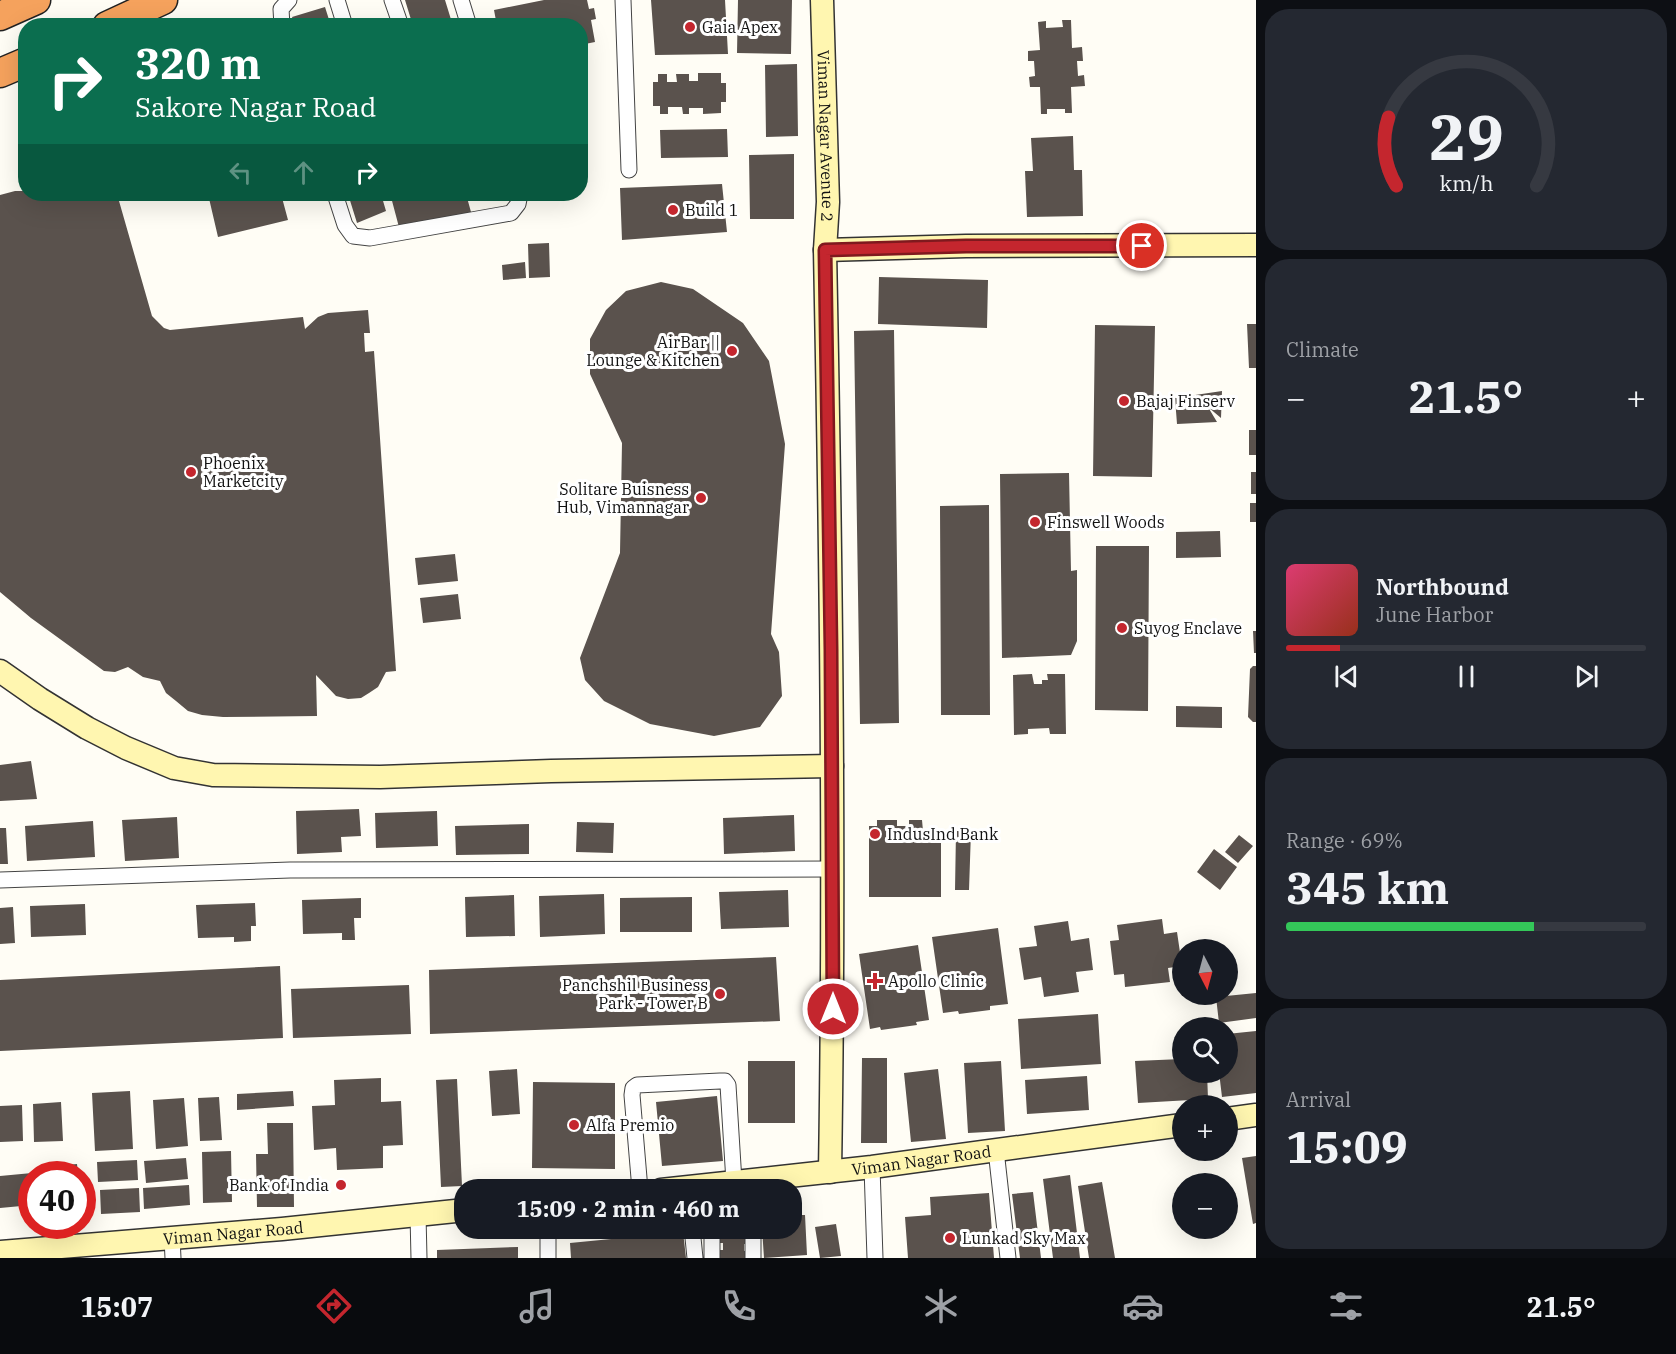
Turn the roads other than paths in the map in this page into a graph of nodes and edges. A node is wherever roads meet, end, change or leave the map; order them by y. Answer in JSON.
{"nodes":[{"id":1,"x":36,"y":0,"type":"edge"},
{"id":2,"x":162,"y":0,"type":"edge"},
{"id":3,"x":289,"y":0,"type":"edge"},
{"id":4,"x":337,"y":0,"type":"edge"},
{"id":5,"x":392,"y":0,"type":"edge"},
{"id":6,"x":461,"y":0,"type":"edge"},
{"id":7,"x":623,"y":0,"type":"edge"},
{"id":8,"x":822,"y":0,"type":"edge"},
{"id":9,"x":0,"y":16,"type":"edge"},
{"id":10,"x":125,"y":18,"type":"edge"},
{"id":11,"x":282,"y":18,"type":"edge"},
{"id":12,"x":343,"y":18,"type":"edge"},
{"id":13,"x":398,"y":18,"type":"edge"},
{"id":14,"x":467,"y":18,"type":"edge"},
{"id":15,"x":18,"y":66,"type":"edge"},
{"id":16,"x":0,"y":74,"type":"edge"},
{"id":17,"x":629,"y":170,"type":"dead end"},
{"id":18,"x":337,"y":201,"type":"edge"},
{"id":19,"x":519,"y":201,"type":"edge"},
{"id":20,"x":1256,"y":245,"type":"edge"},
{"id":21,"x":825,"y":250,"type":"junction"},
{"id":22,"x":0,"y":671,"type":"edge"},
{"id":23,"x":832,"y":766,"type":"junction"},
{"id":24,"x":832,"y":869,"type":"junction"},
{"id":25,"x":0,"y":880,"type":"edge"},
{"id":26,"x":1256,"y":1115,"type":"edge"},
{"id":27,"x":1238,"y":1117,"type":"edge"},
{"id":28,"x":1172,"y":1126,"type":"edge"},
{"id":29,"x":996,"y":1150,"type":"junction"},
{"id":30,"x":872,"y":1167,"type":"junction"},
{"id":31,"x":830,"y":1172,"type":"junction"},
{"id":32,"x":639,"y":1179,"type":"edge"},
{"id":33,"x":746,"y":1179,"type":"edge"},
{"id":34,"x":782,"y":1179,"type":"edge"},
{"id":35,"x":454,"y":1211,"type":"edge"},
{"id":36,"x":418,"y":1215,"type":"junction"},
{"id":37,"x":548,"y":1239,"type":"edge"},
{"id":38,"x":693,"y":1239,"type":"edge"},
{"id":39,"x":712,"y":1239,"type":"edge"},
{"id":40,"x":753,"y":1239,"type":"edge"},
{"id":41,"x":173,"y":1248,"type":"edge"},
{"id":42,"x":0,"y":1252,"type":"edge"},
{"id":43,"x":419,"y":1258,"type":"edge"},
{"id":44,"x":548,"y":1258,"type":"edge"},
{"id":45,"x":695,"y":1258,"type":"edge"},
{"id":46,"x":712,"y":1258,"type":"edge"},
{"id":47,"x":753,"y":1258,"type":"edge"},
{"id":48,"x":875,"y":1258,"type":"edge"},
{"id":49,"x":1008,"y":1258,"type":"edge"}],
"edges":[{"from":1,"to":9,"type":"highway"},
{"from":2,"to":10,"type":"highway"},
{"from":3,"to":11,"type":"street"},
{"from":4,"to":12,"type":"street"},
{"from":5,"to":13,"type":"street"},
{"from":6,"to":14,"type":"street"},
{"from":7,"to":17,"type":"street"},
{"from":8,"to":21,"type":"street","name":"Viman Nagar Avenue 2"},
{"from":15,"to":16,"type":"highway"},
{"from":18,"to":19,"type":"street"},
{"from":20,"to":21,"type":"street"},
{"from":21,"to":23,"type":"street","name":"Viman Nagar Avenue 2"},
{"from":22,"to":23,"type":"street"},
{"from":23,"to":24,"type":"street","name":"Viman Nagar Avenue 2"},
{"from":24,"to":25,"type":"street"},
{"from":24,"to":31,"type":"street","name":"Viman Nagar Avenue 2"},
{"from":26,"to":27,"type":"street"},
{"from":28,"to":29,"type":"street","name":"Viman Nagar Road"},
{"from":29,"to":30,"type":"street","name":"Viman Nagar Road"},
{"from":29,"to":49,"type":"street"},
{"from":30,"to":31,"type":"street","name":"Viman Nagar Road"},
{"from":30,"to":48,"type":"street"},
{"from":31,"to":34,"type":"street","name":"Viman Nagar Road"},
{"from":32,"to":33,"type":"street"},
{"from":35,"to":36,"type":"street","name":"Viman Nagar Road"},
{"from":36,"to":41,"type":"street","name":"Viman Nagar Road"},
{"from":36,"to":43,"type":"street"},
{"from":37,"to":44,"type":"street"},
{"from":38,"to":45,"type":"street"},
{"from":39,"to":46,"type":"street"},
{"from":40,"to":47,"type":"street"},
{"from":41,"to":42,"type":"street","name":"Viman Nagar Road"}]}
